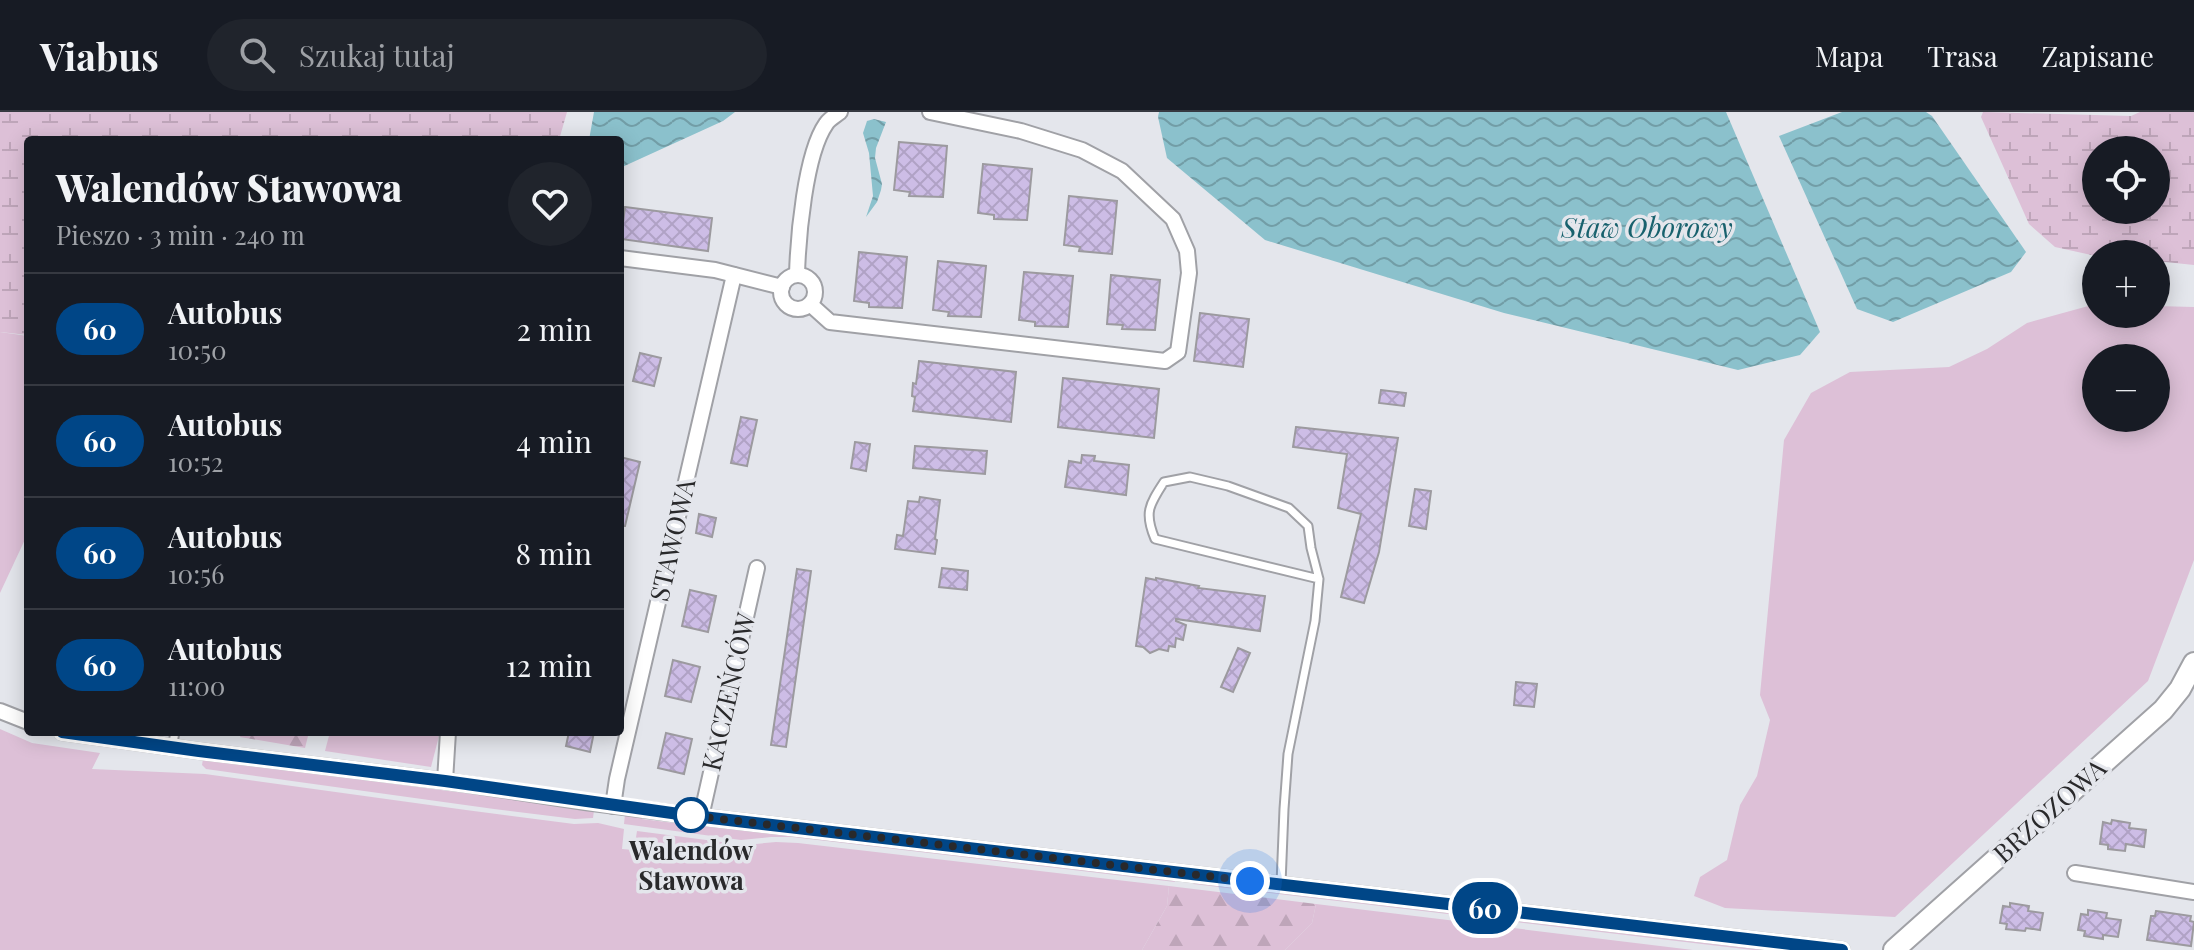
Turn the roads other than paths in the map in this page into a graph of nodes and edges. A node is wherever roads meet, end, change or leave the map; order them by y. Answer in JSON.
{"nodes":[{"id":1,"x":840,"y":112,"type":"edge"},
{"id":2,"x":930,"y":112,"type":"edge"},
{"id":3,"x":624,"y":259,"type":"edge"},
{"id":4,"x":734,"y":275,"type":"junction"},
{"id":5,"x":797,"y":275,"type":"junction"},
{"id":6,"x":782,"y":287,"type":"junction"},
{"id":7,"x":810,"y":304,"type":"junction"},
{"id":8,"x":757,"y":568,"type":"dead end"},
{"id":9,"x":1319,"y":579,"type":"junction"},
{"id":10,"x":2194,"y":663,"type":"edge"},
{"id":11,"x":0,"y":711,"type":"edge"},
{"id":12,"x":24,"y":720,"type":"edge"},
{"id":13,"x":90,"y":736,"type":"edge"},
{"id":14,"x":174,"y":736,"type":"edge"},
{"id":15,"x":448,"y":736,"type":"edge"},
{"id":16,"x":172,"y":748,"type":"junction"},
{"id":17,"x":445,"y":781,"type":"junction"},
{"id":18,"x":613,"y":806,"type":"junction"},
{"id":19,"x":701,"y":817,"type":"junction"},
{"id":20,"x":2075,"y":873,"type":"dead end"},
{"id":21,"x":1281,"y":884,"type":"junction"},
{"id":22,"x":2194,"y":892,"type":"edge"},
{"id":23,"x":1842,"y":950,"type":"edge"},
{"id":24,"x":1894,"y":950,"type":"edge"}],
"edges":[{"from":1,"to":5,"type":"street"},
{"from":2,"to":7,"type":"street"},
{"from":3,"to":4,"type":"street"},
{"from":4,"to":6,"type":"street"},
{"from":4,"to":18,"type":"street","name":"STAWOWA"},
{"from":5,"to":6,"type":"street"},
{"from":5,"to":7,"type":"street"},
{"from":6,"to":7,"type":"street"},
{"from":8,"to":19,"type":"street","name":"KACZEŃCÓW"},
{"from":9,"to":9,"type":"lane"},
{"from":9,"to":21,"type":"lane"},
{"from":10,"to":24,"type":"street","name":"BRZOZOWA"},
{"from":11,"to":12,"type":"street"},
{"from":13,"to":16,"type":"street"},
{"from":14,"to":16,"type":"lane"},
{"from":15,"to":17,"type":"street"},
{"from":16,"to":17,"type":"street"},
{"from":17,"to":18,"type":"street"},
{"from":18,"to":19,"type":"street"},
{"from":19,"to":21,"type":"street"},
{"from":20,"to":22,"type":"street"},
{"from":21,"to":23,"type":"street"}]}
